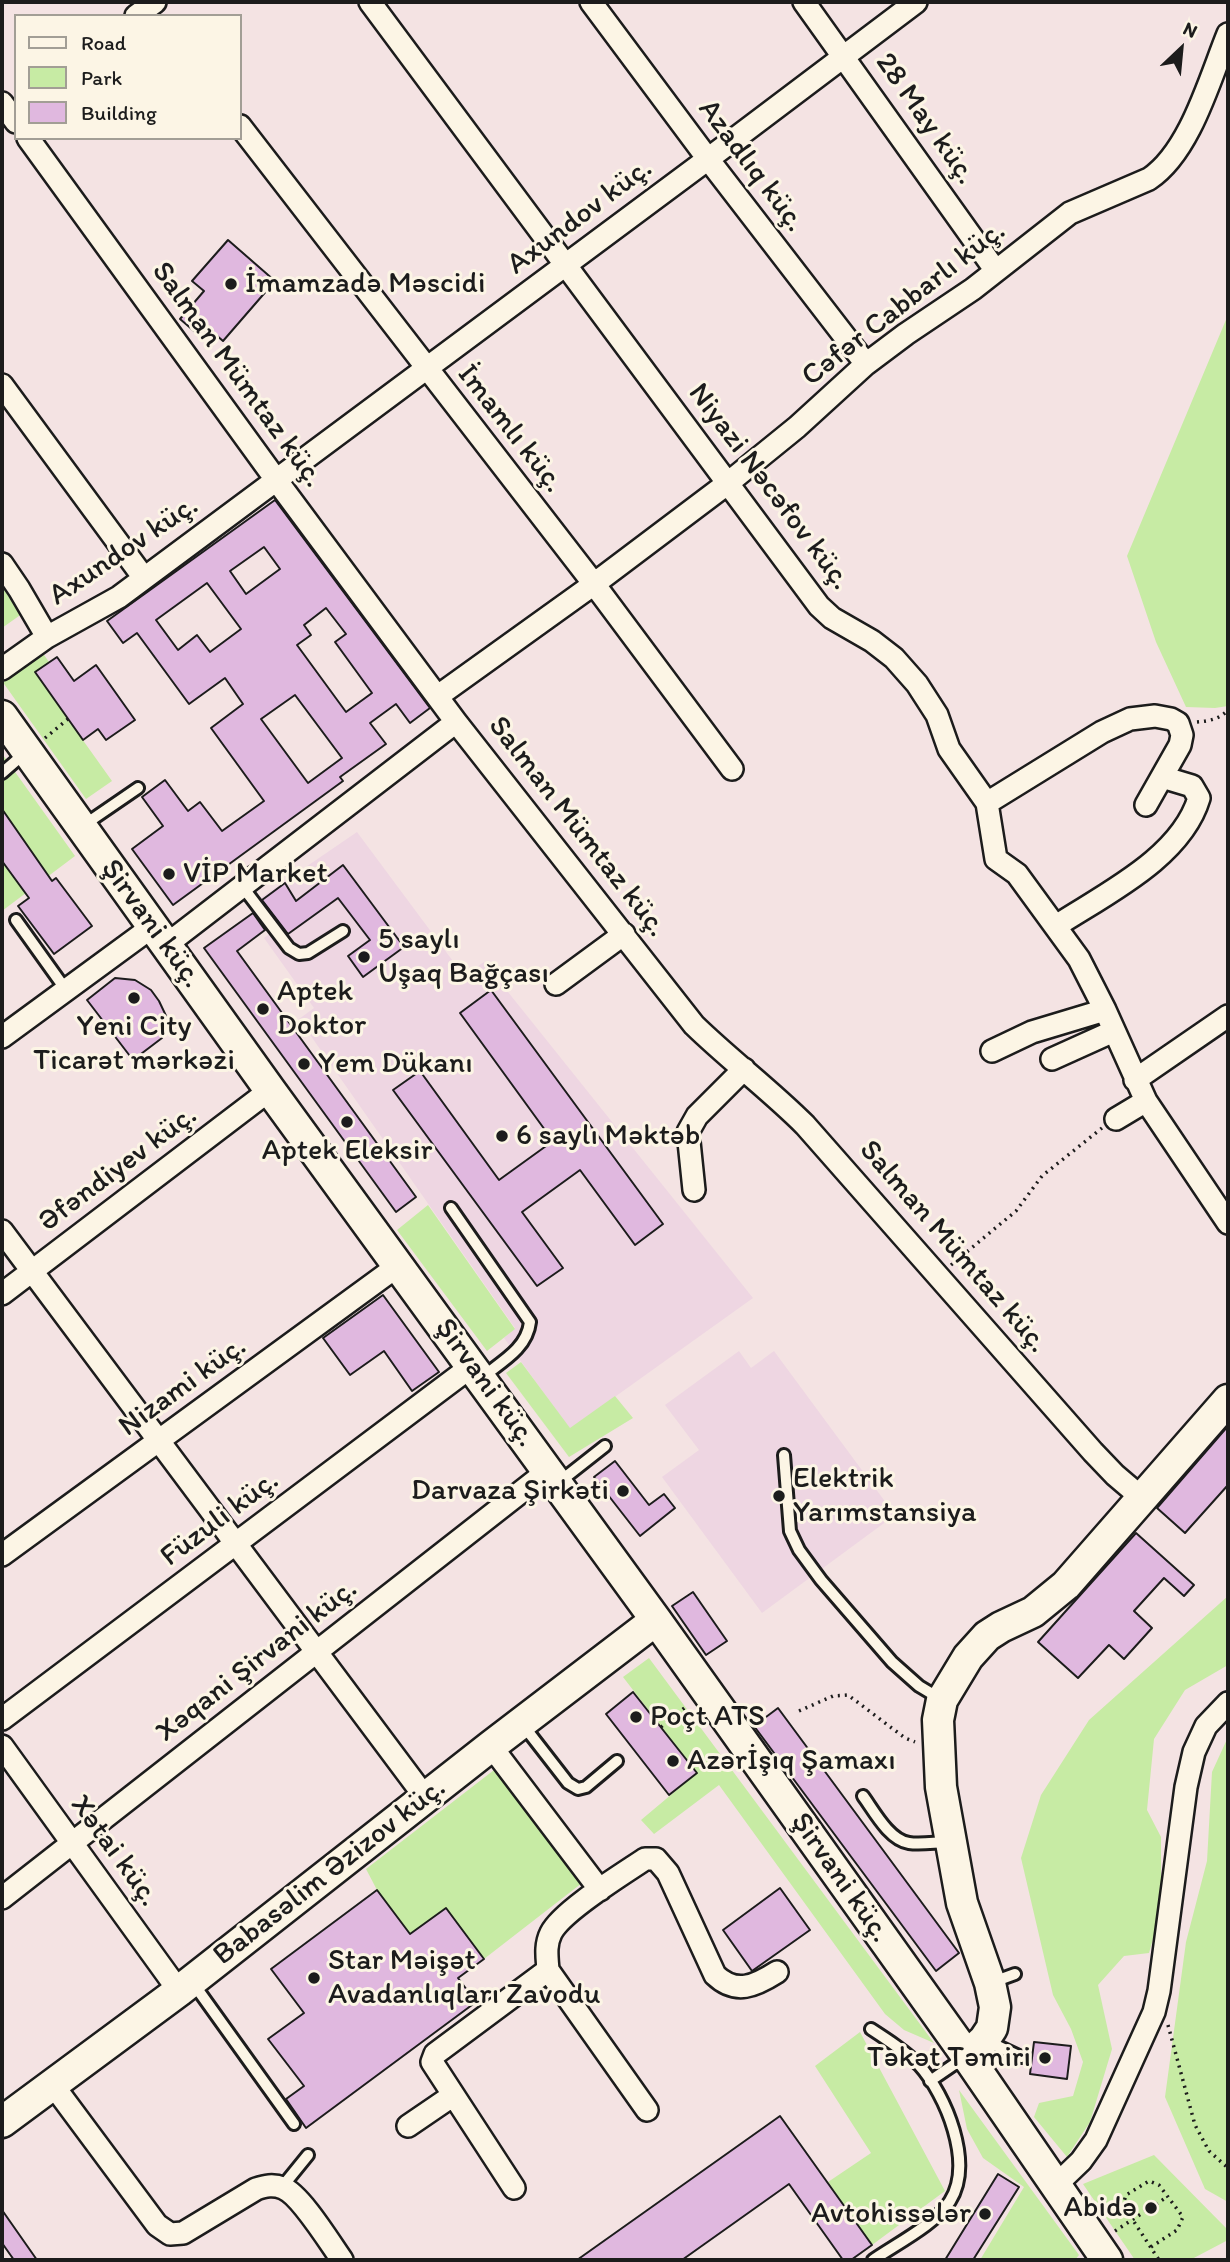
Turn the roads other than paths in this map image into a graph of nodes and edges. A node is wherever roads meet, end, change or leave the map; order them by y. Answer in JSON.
{"nodes":[{"id":1,"x":370,"y":2,"type":"edge"},
{"id":2,"x":591,"y":2,"type":"edge"},
{"id":3,"x":804,"y":2,"type":"edge"},
{"id":4,"x":916,"y":2,"type":"edge"},
{"id":5,"x":1228,"y":34,"type":"edge"},
{"id":6,"x":844,"y":57,"type":"junction"},
{"id":7,"x":242,"y":129,"type":"edge"},
{"id":8,"x":29,"y":140,"type":"edge"},
{"id":9,"x":708,"y":159,"type":"junction"},
{"id":10,"x":565,"y":265,"type":"junction"},
{"id":11,"x":996,"y":271,"type":"junction"},
{"id":12,"x":866,"y":364,"type":"junction"},
{"id":13,"x":426,"y":370,"type":"junction"},
{"id":14,"x":2,"y":385,"type":"edge"},
{"id":15,"x":277,"y":481,"type":"junction"},
{"id":16,"x":728,"y":483,"type":"junction"},
{"id":17,"x":2,"y":564,"type":"edge"},
{"id":18,"x":144,"y":578,"type":"junction"},
{"id":19,"x":594,"y":584,"type":"junction"},
{"id":20,"x":47,"y":637,"type":"junction"},
{"id":21,"x":2,"y":669,"type":"edge"},
{"id":22,"x":438,"y":696,"type":"junction"},
{"id":23,"x":2,"y":716,"type":"edge"},
{"id":24,"x":456,"y":722,"type":"junction"},
{"id":25,"x":27,"y":751,"type":"junction"},
{"id":26,"x":732,"y":769,"type":"dead end"},
{"id":27,"x":2,"y":773,"type":"edge"},
{"id":28,"x":1162,"y":778,"type":"junction"},
{"id":29,"x":138,"y":788,"type":"dead end"},
{"id":30,"x":987,"y":803,"type":"junction"},
{"id":31,"x":1146,"y":805,"type":"dead end"},
{"id":32,"x":81,"y":827,"type":"junction"},
{"id":33,"x":242,"y":886,"type":"junction"},
{"id":34,"x":16,"y":920,"type":"dead end"},
{"id":35,"x":1056,"y":926,"type":"junction"},
{"id":36,"x":343,"y":931,"type":"dead end"},
{"id":37,"x":624,"y":934,"type":"junction"},
{"id":38,"x":159,"y":936,"type":"junction"},
{"id":39,"x":556,"y":984,"type":"dead end"},
{"id":40,"x":66,"y":990,"type":"junction"},
{"id":41,"x":1105,"y":1010,"type":"junction"},
{"id":42,"x":1228,"y":1016,"type":"edge"},
{"id":43,"x":1114,"y":1031,"type":"junction"},
{"id":44,"x":2,"y":1037,"type":"edge"},
{"id":45,"x":992,"y":1051,"type":"dead end"},
{"id":46,"x":1052,"y":1059,"type":"dead end"},
{"id":47,"x":744,"y":1069,"type":"junction"},
{"id":48,"x":1135,"y":1080,"type":"junction"},
{"id":49,"x":270,"y":1090,"type":"junction"},
{"id":50,"x":1146,"y":1101,"type":"junction"},
{"id":51,"x":1116,"y":1119,"type":"road end"},
{"id":52,"x":694,"y":1190,"type":"dead end"},
{"id":53,"x":451,"y":1208,"type":"dead end"},
{"id":54,"x":1228,"y":1223,"type":"edge"},
{"id":55,"x":2,"y":1231,"type":"edge"},
{"id":56,"x":399,"y":1265,"type":"junction"},
{"id":57,"x":32,"y":1272,"type":"junction"},
{"id":58,"x":2,"y":1294,"type":"edge"},
{"id":59,"x":477,"y":1372,"type":"junction"},
{"id":60,"x":1228,"y":1400,"type":"edge"},
{"id":61,"x":160,"y":1441,"type":"junction"},
{"id":62,"x":605,"y":1446,"type":"dead end"},
{"id":63,"x":784,"y":1455,"type":"dead end"},
{"id":64,"x":553,"y":1477,"type":"junction"},
{"id":65,"x":1142,"y":1498,"type":"junction"},
{"id":66,"x":236,"y":1544,"type":"junction"},
{"id":67,"x":2,"y":1555,"type":"edge"},
{"id":68,"x":656,"y":1620,"type":"junction"},
{"id":69,"x":316,"y":1653,"type":"junction"},
{"id":70,"x":942,"y":1700,"type":"junction"},
{"id":71,"x":1228,"y":1703,"type":"edge"},
{"id":72,"x":2,"y":1718,"type":"edge"},
{"id":73,"x":521,"y":1723,"type":"junction"},
{"id":74,"x":2,"y":1746,"type":"edge"},
{"id":75,"x":491,"y":1746,"type":"junction"},
{"id":76,"x":617,"y":1761,"type":"dead end"},
{"id":77,"x":863,"y":1796,"type":"dead end"},
{"id":78,"x":425,"y":1797,"type":"junction"},
{"id":79,"x":71,"y":1842,"type":"junction"},
{"id":80,"x":951,"y":1842,"type":"junction"},
{"id":81,"x":600,"y":1890,"type":"junction"},
{"id":82,"x":2,"y":1898,"type":"edge"},
{"id":83,"x":548,"y":1970,"type":"junction"},
{"id":84,"x":777,"y":1972,"type":"dead end"},
{"id":85,"x":185,"y":1986,"type":"junction"},
{"id":86,"x":872,"y":2029,"type":"dead end"},
{"id":87,"x":976,"y":2048,"type":"junction"},
{"id":88,"x":1021,"y":2057,"type":"dead end"},
{"id":89,"x":930,"y":2081,"type":"junction"},
{"id":90,"x":53,"y":2085,"type":"junction"},
{"id":91,"x":452,"y":2096,"type":"junction"},
{"id":92,"x":647,"y":2110,"type":"dead end"},
{"id":93,"x":2,"y":2122,"type":"edge"},
{"id":94,"x":294,"y":2124,"type":"dead end"},
{"id":95,"x":408,"y":2126,"type":"dead end"},
{"id":96,"x":308,"y":2155,"type":"dead end"},
{"id":97,"x":1055,"y":2186,"type":"junction"},
{"id":98,"x":282,"y":2187,"type":"junction"},
{"id":99,"x":514,"y":2188,"type":"dead end"},
{"id":100,"x":1102,"y":2255,"type":"edge"},
{"id":101,"x":342,"y":2260,"type":"edge"},
{"id":102,"x":873,"y":2260,"type":"edge"}],
"edges":[{"from":1,"to":10,"type":"street","name":"Niyazi Nəcəfov küç."},
{"from":2,"to":9,"type":"street","name":"Azadlıq küç."},
{"from":3,"to":6,"type":"street","name":"28 May küç."},
{"from":4,"to":6,"type":"street","name":"Axundov küç."},
{"from":5,"to":11,"type":"street","name":"Cəfər Cabbarlı küç."},
{"from":6,"to":9,"type":"street","name":"Axundov küç."},
{"from":6,"to":11,"type":"street","name":"28 May küç."},
{"from":7,"to":13,"type":"street","name":"İmamlı küç."},
{"from":8,"to":15,"type":"street","name":"Salman Mümtaz küç."},
{"from":9,"to":10,"type":"street","name":"Axundov küç."},
{"from":9,"to":12,"type":"street","name":"Azadlıq küç."},
{"from":10,"to":13,"type":"street","name":"Axundov küç."},
{"from":10,"to":16,"type":"street","name":"Niyazi Nəcəfov küç."},
{"from":11,"to":12,"type":"street","name":"Cəfər Cabbarlı küç."},
{"from":12,"to":16,"type":"street","name":"Cəfər Cabbarlı küç."},
{"from":13,"to":15,"type":"street","name":"Axundov küç."},
{"from":13,"to":19,"type":"street","name":"İmamlı küç."},
{"from":14,"to":18,"type":"street"},
{"from":15,"to":18,"type":"street","name":"Axundov küç."},
{"from":15,"to":22,"type":"street","name":"Salman Mümtaz küç."},
{"from":16,"to":19,"type":"street","name":"Cəfər Cabbarlı küç."},
{"from":16,"to":30,"type":"street","name":"Niyazi Nəcəfov küç."},
{"from":17,"to":20,"type":"street"},
{"from":18,"to":20,"type":"street","name":"Axundov küç."},
{"from":19,"to":22,"type":"street","name":"Cəfər Cabbarlı küç."},
{"from":19,"to":26,"type":"street","name":"İmamlı küç."},
{"from":20,"to":21,"type":"street","name":"Axundov küç."},
{"from":22,"to":24,"type":"street","name":"Salman Mümtaz küç."},
{"from":23,"to":25,"type":"main road","name":"Şirvani küç."},
{"from":24,"to":33,"type":"street"},
{"from":24,"to":37,"type":"street","name":"Salman Mümtaz küç."},
{"from":25,"to":27,"type":"lane"},
{"from":25,"to":32,"type":"main road","name":"Şirvani küç."},
{"from":28,"to":30,"type":"street"},
{"from":28,"to":31,"type":"street"},
{"from":28,"to":35,"type":"street"},
{"from":29,"to":32,"type":"lane"},
{"from":30,"to":35,"type":"street","name":"Niyazi Nəcəfov küç."},
{"from":32,"to":38,"type":"main road","name":"Şirvani küç."},
{"from":33,"to":36,"type":"lane"},
{"from":33,"to":38,"type":"street"},
{"from":34,"to":40,"type":"lane"},
{"from":35,"to":41,"type":"street","name":"Niyazi Nəcəfov küç."},
{"from":37,"to":39,"type":"street"},
{"from":37,"to":47,"type":"street","name":"Salman Mümtaz küç."},
{"from":38,"to":40,"type":"street"},
{"from":38,"to":49,"type":"main road","name":"Şirvani küç."},
{"from":40,"to":44,"type":"street"},
{"from":41,"to":43,"type":"street","name":"Niyazi Nəcəfov küç."},
{"from":41,"to":45,"type":"street"},
{"from":42,"to":48,"type":"street"},
{"from":43,"to":46,"type":"street"},
{"from":43,"to":48,"type":"street","name":"Niyazi Nəcəfov küç."},
{"from":47,"to":52,"type":"street"},
{"from":47,"to":65,"type":"street","name":"Salman Mümtaz küç."},
{"from":48,"to":50,"type":"street","name":"Niyazi Nəcəfov küç."},
{"from":49,"to":56,"type":"main road","name":"Şirvani küç."},
{"from":49,"to":57,"type":"street","name":"Əfəndiyev küç."},
{"from":50,"to":51,"type":"street"},
{"from":50,"to":54,"type":"street","name":"Niyazi Nəcəfov küç."},
{"from":53,"to":59,"type":"lane"},
{"from":55,"to":57,"type":"street"},
{"from":56,"to":59,"type":"main road","name":"Şirvani küç."},
{"from":56,"to":61,"type":"street","name":"Nizami küç."},
{"from":57,"to":58,"type":"street","name":"Əfəndiyev küç."},
{"from":57,"to":61,"type":"street"},
{"from":59,"to":64,"type":"main road","name":"Şirvani küç."},
{"from":59,"to":66,"type":"street","name":"Füzuli küç."},
{"from":60,"to":65,"type":"main road"},
{"from":61,"to":66,"type":"street"},
{"from":61,"to":67,"type":"street","name":"Nizami küç."},
{"from":62,"to":64,"type":"lane"},
{"from":63,"to":70,"type":"lane"},
{"from":64,"to":68,"type":"main road","name":"Şirvani küç."},
{"from":64,"to":69,"type":"street","name":"Xəqani Şirvani küç."},
{"from":65,"to":70,"type":"main road"},
{"from":66,"to":69,"type":"street"},
{"from":66,"to":72,"type":"street","name":"Füzuli küç."},
{"from":68,"to":73,"type":"main road","name":"Babasəlim Əzizov küç."},
{"from":68,"to":87,"type":"main road","name":"Şirvani küç."},
{"from":69,"to":78,"type":"street"},
{"from":69,"to":79,"type":"street","name":"Xəqani Şirvani küç."},
{"from":70,"to":80,"type":"main road"},
{"from":71,"to":97,"type":"street"},
{"from":73,"to":75,"type":"main road","name":"Babasəlim Əzizov küç."},
{"from":73,"to":76,"type":"lane"},
{"from":74,"to":79,"type":"street","name":"Xətai küç."},
{"from":75,"to":78,"type":"main road","name":"Babasəlim Əzizov küç."},
{"from":75,"to":81,"type":"street"},
{"from":77,"to":80,"type":"lane"},
{"from":78,"to":85,"type":"main road","name":"Babasəlim Əzizov küç."},
{"from":79,"to":82,"type":"street","name":"Xəqani Şirvani küç."},
{"from":79,"to":85,"type":"street","name":"Xətai küç."},
{"from":80,"to":87,"type":"main road"},
{"from":81,"to":83,"type":"street"},
{"from":81,"to":84,"type":"street"},
{"from":83,"to":91,"type":"street"},
{"from":83,"to":92,"type":"street"},
{"from":85,"to":90,"type":"main road","name":"Babasəlim Əzizov küç."},
{"from":85,"to":94,"type":"lane"},
{"from":86,"to":89,"type":"lane"},
{"from":87,"to":88,"type":"lane"},
{"from":87,"to":89,"type":"lane"},
{"from":87,"to":97,"type":"main road","name":"Şirvani küç."},
{"from":89,"to":102,"type":"lane"},
{"from":90,"to":93,"type":"main road","name":"Babasəlim Əzizov küç."},
{"from":90,"to":98,"type":"street"},
{"from":91,"to":95,"type":"street"},
{"from":91,"to":99,"type":"street"},
{"from":96,"to":98,"type":"lane"},
{"from":97,"to":100,"type":"main road","name":"Şirvani küç."},
{"from":98,"to":101,"type":"street"}]}
